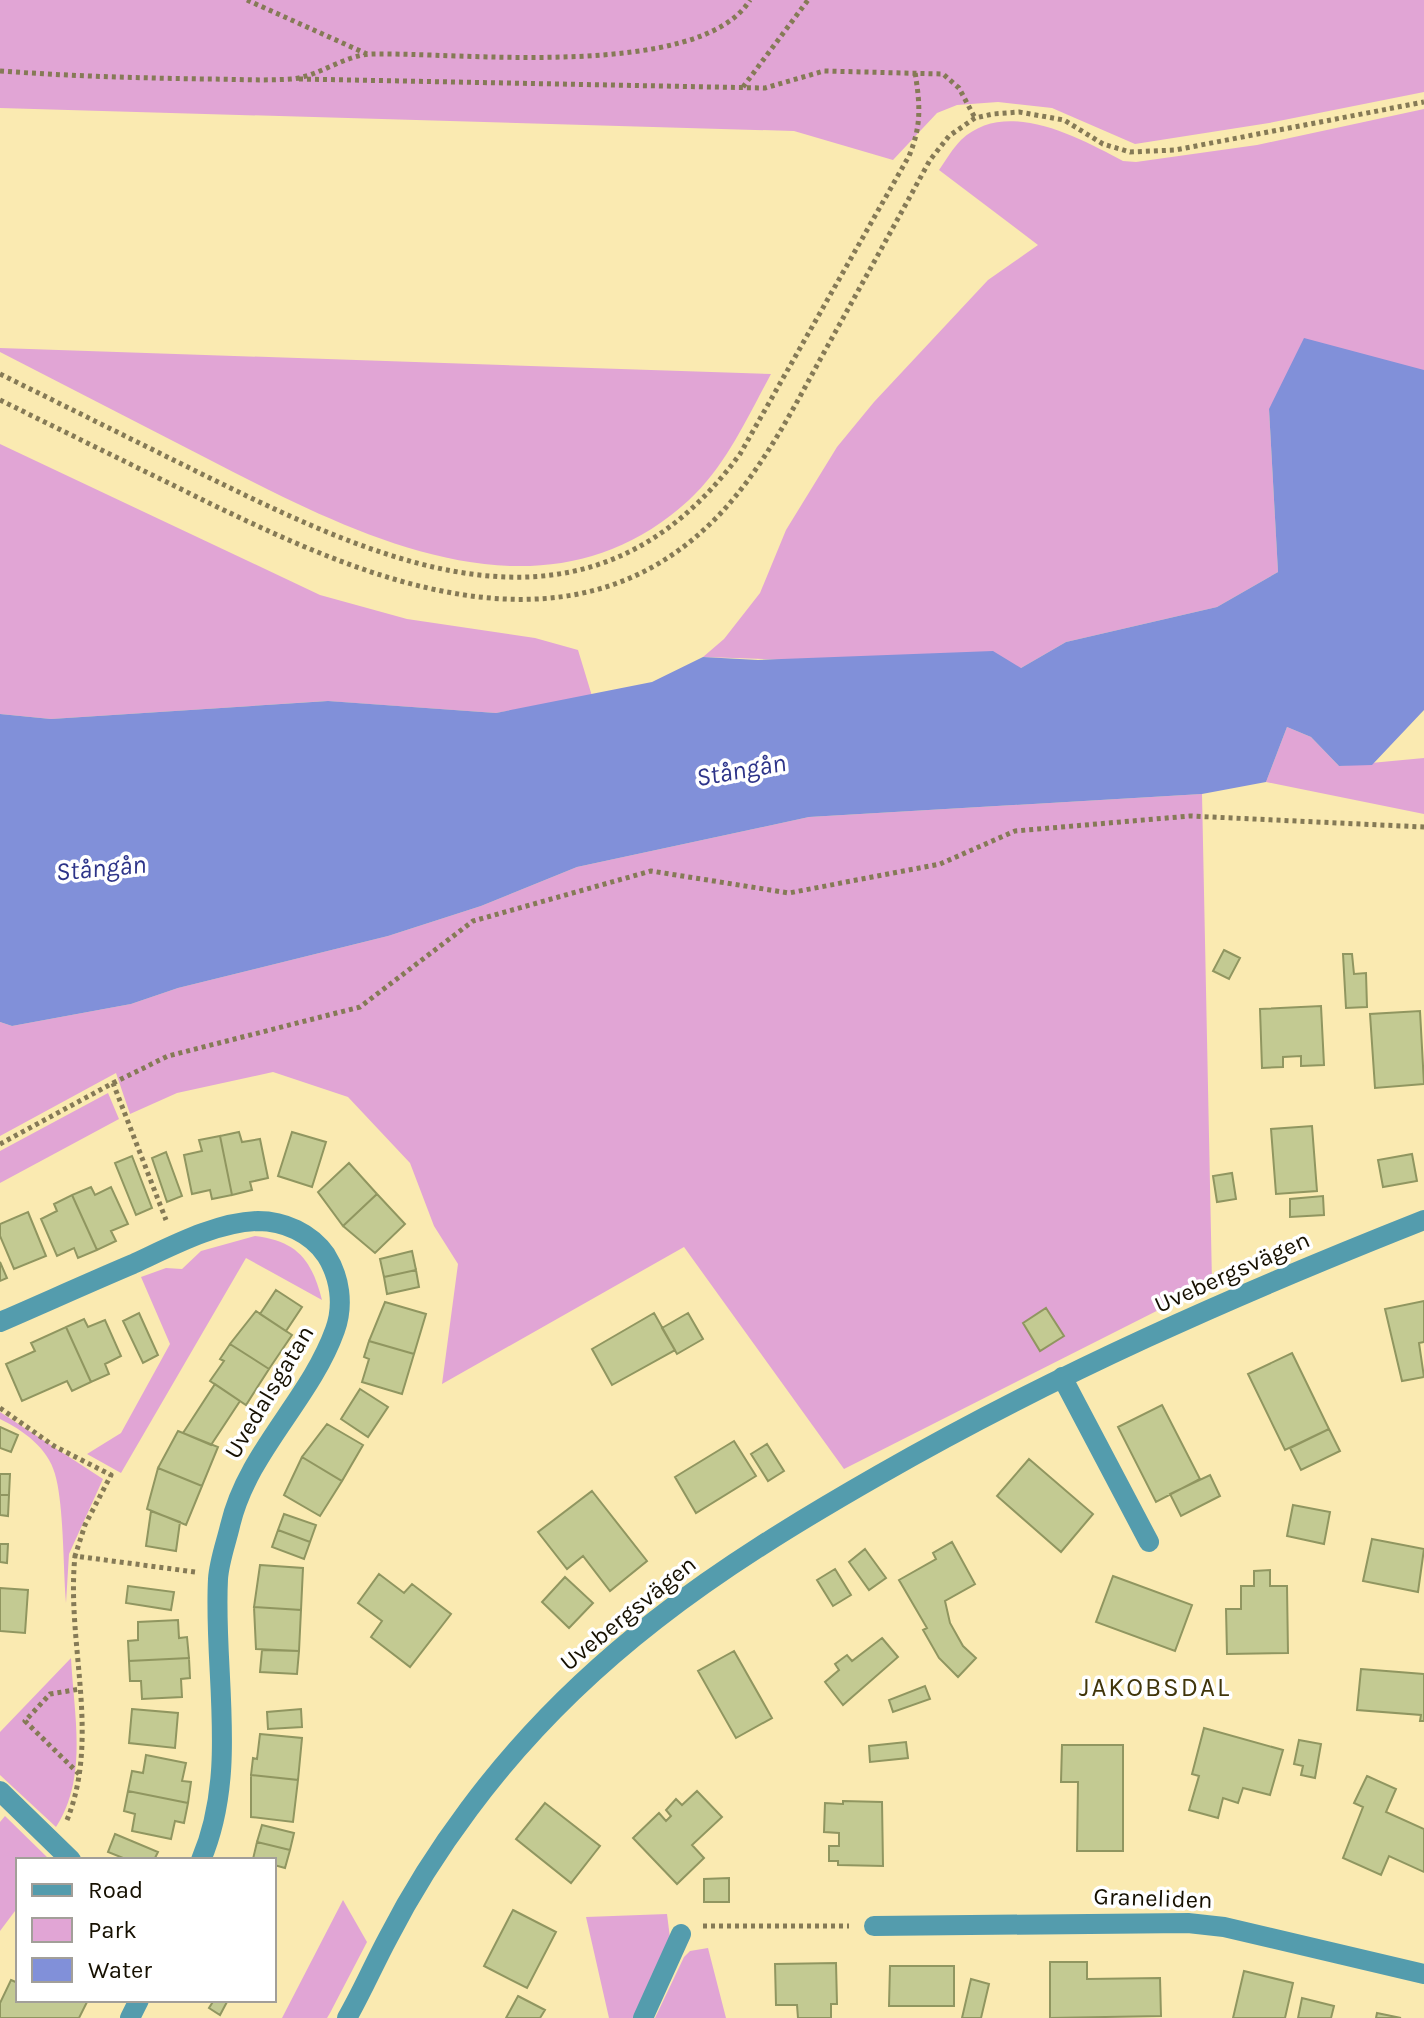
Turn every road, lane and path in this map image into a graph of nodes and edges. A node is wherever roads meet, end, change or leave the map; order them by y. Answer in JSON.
{"nodes":[{"id":1,"x":247,"y":0,"type":"edge"},
{"id":2,"x":750,"y":0,"type":"edge"},
{"id":3,"x":808,"y":0,"type":"edge"},
{"id":4,"x":368,"y":54,"type":"junction"},
{"id":5,"x":0,"y":71,"type":"edge"},
{"id":6,"x":915,"y":72,"type":"junction"},
{"id":7,"x":294,"y":79,"type":"junction"},
{"id":8,"x":743,"y":88,"type":"junction"},
{"id":9,"x":1424,"y":102,"type":"edge"},
{"id":10,"x":975,"y":118,"type":"junction"},
{"id":11,"x":0,"y":374,"type":"edge"},
{"id":12,"x":0,"y":400,"type":"edge"},
{"id":13,"x":1424,"y":827,"type":"edge"},
{"id":14,"x":113,"y":1083,"type":"junction"},
{"id":15,"x":0,"y":1144,"type":"edge"},
{"id":16,"x":1424,"y":1220,"type":"edge"},
{"id":17,"x":175,"y":1245,"type":"junction"},
{"id":18,"x":0,"y":1322,"type":"edge"},
{"id":19,"x":1062,"y":1377,"type":"junction"},
{"id":20,"x":0,"y":1408,"type":"edge"},
{"id":21,"x":1149,"y":1542,"type":"dead end"},
{"id":22,"x":75,"y":1556,"type":"junction"},
{"id":23,"x":218,"y":1575,"type":"junction"},
{"id":24,"x":80,"y":1689,"type":"junction"},
{"id":25,"x":80,"y":1775,"type":"junction"},
{"id":26,"x":0,"y":1791,"type":"edge"},
{"id":27,"x":64,"y":1853,"type":"edge"},
{"id":28,"x":202,"y":1858,"type":"edge"},
{"id":29,"x":705,"y":1926,"type":"dead end"},
{"id":30,"x":851,"y":1926,"type":"dead end"},
{"id":31,"x":874,"y":1926,"type":"dead end"},
{"id":32,"x":681,"y":1934,"type":"dead end"},
{"id":33,"x":1424,"y":1974,"type":"edge"},
{"id":34,"x":347,"y":2018,"type":"edge"},
{"id":35,"x":643,"y":2018,"type":"edge"}],
"edges":[{"from":1,"to":4,"type":"path"},
{"from":2,"to":4,"type":"path"},
{"from":3,"to":8,"type":"path"},
{"from":4,"to":7,"type":"path"},
{"from":5,"to":7,"type":"path"},
{"from":6,"to":8,"type":"path"},
{"from":6,"to":10,"type":"path"},
{"from":6,"to":11,"type":"path"},
{"from":7,"to":8,"type":"path"},
{"from":9,"to":10,"type":"path"},
{"from":10,"to":12,"type":"path"},
{"from":13,"to":14,"type":"path"},
{"from":14,"to":15,"type":"path"},
{"from":14,"to":17,"type":"path"},
{"from":16,"to":19,"type":"street","name":"Uvebergsvägen"},
{"from":17,"to":18,"type":"street","name":"Uvedalsgatan"},
{"from":17,"to":23,"type":"street","name":"Uvedalsgatan"},
{"from":19,"to":21,"type":"street"},
{"from":19,"to":34,"type":"street","name":"Uvebergsvägen"},
{"from":20,"to":22,"type":"path"},
{"from":22,"to":23,"type":"path"},
{"from":22,"to":24,"type":"path"},
{"from":23,"to":28,"type":"street","name":"Uvedalsgatan"},
{"from":24,"to":25,"type":"path"},
{"from":24,"to":25,"type":"path"},
{"from":25,"to":27,"type":"path"},
{"from":26,"to":27,"type":"street"},
{"from":29,"to":30,"type":"path"},
{"from":31,"to":33,"type":"street","name":"Graneliden"},
{"from":32,"to":35,"type":"street"}]}
